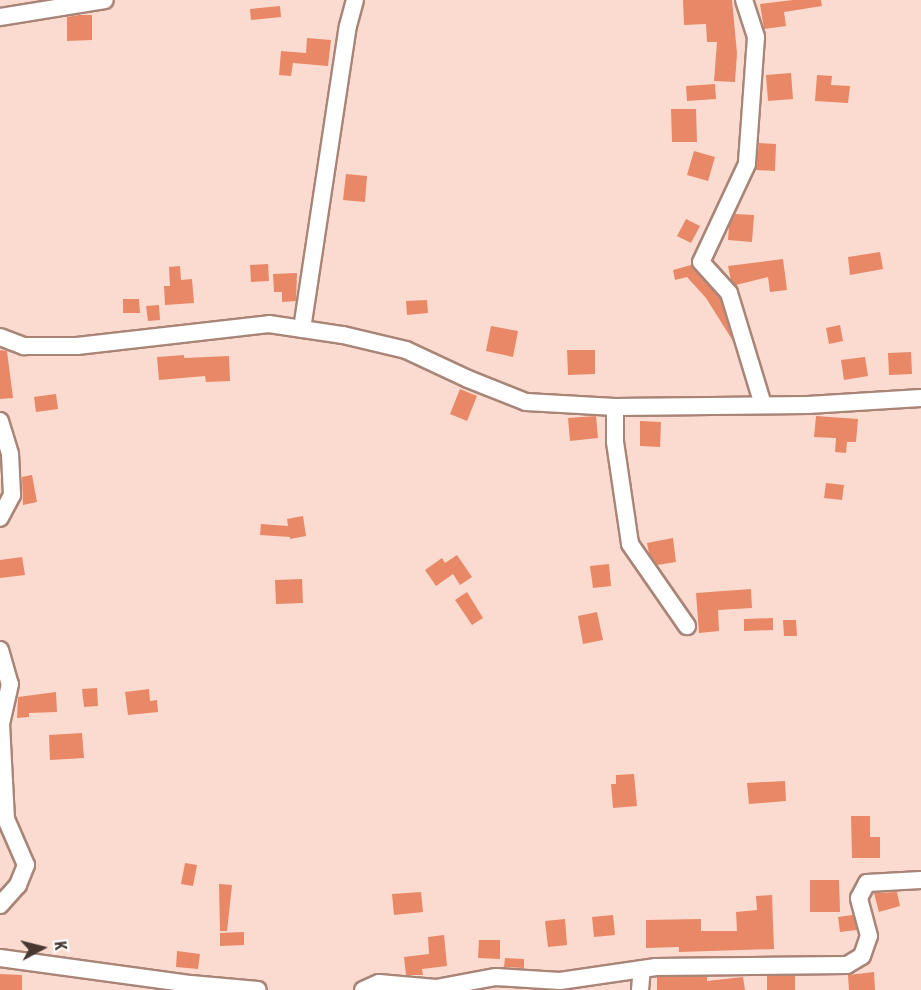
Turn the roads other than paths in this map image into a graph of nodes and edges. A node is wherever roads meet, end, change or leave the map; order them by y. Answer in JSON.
{"nodes":[{"id":1,"x":105,"y":0,"type":"edge"},
{"id":2,"x":355,"y":0,"type":"edge"},
{"id":3,"x":744,"y":0,"type":"edge"},
{"id":4,"x":0,"y":16,"type":"edge"},
{"id":5,"x":302,"y":329,"type":"junction"},
{"id":6,"x":0,"y":337,"type":"edge"},
{"id":7,"x":921,"y":398,"type":"edge"},
{"id":8,"x":763,"y":405,"type":"junction"},
{"id":9,"x":615,"y":407,"type":"junction"},
{"id":10,"x":0,"y":421,"type":"edge"},
{"id":11,"x":3,"y":440,"type":"edge"},
{"id":12,"x":0,"y":518,"type":"edge"},
{"id":13,"x":687,"y":626,"type":"dead end"},
{"id":14,"x":0,"y":650,"type":"edge"},
{"id":15,"x":1,"y":724,"type":"edge"},
{"id":16,"x":3,"y":819,"type":"edge"},
{"id":17,"x":921,"y":880,"type":"edge"},
{"id":18,"x":0,"y":905,"type":"edge"},
{"id":19,"x":0,"y":958,"type":"edge"},
{"id":20,"x":642,"y":969,"type":"junction"},
{"id":21,"x":258,"y":990,"type":"edge"},
{"id":22,"x":363,"y":990,"type":"edge"},
{"id":23,"x":640,"y":990,"type":"edge"}],
"edges":[{"from":1,"to":4,"type":"street"},
{"from":2,"to":5,"type":"street"},
{"from":3,"to":8,"type":"street"},
{"from":5,"to":6,"type":"street"},
{"from":5,"to":9,"type":"street"},
{"from":7,"to":8,"type":"street"},
{"from":8,"to":9,"type":"street"},
{"from":9,"to":13,"type":"street"},
{"from":10,"to":11,"type":"street"},
{"from":11,"to":12,"type":"street"},
{"from":14,"to":15,"type":"street"},
{"from":15,"to":16,"type":"street"},
{"from":16,"to":18,"type":"street"},
{"from":17,"to":20,"type":"street"},
{"from":19,"to":21,"type":"street"},
{"from":20,"to":22,"type":"street"},
{"from":20,"to":23,"type":"street"}]}
